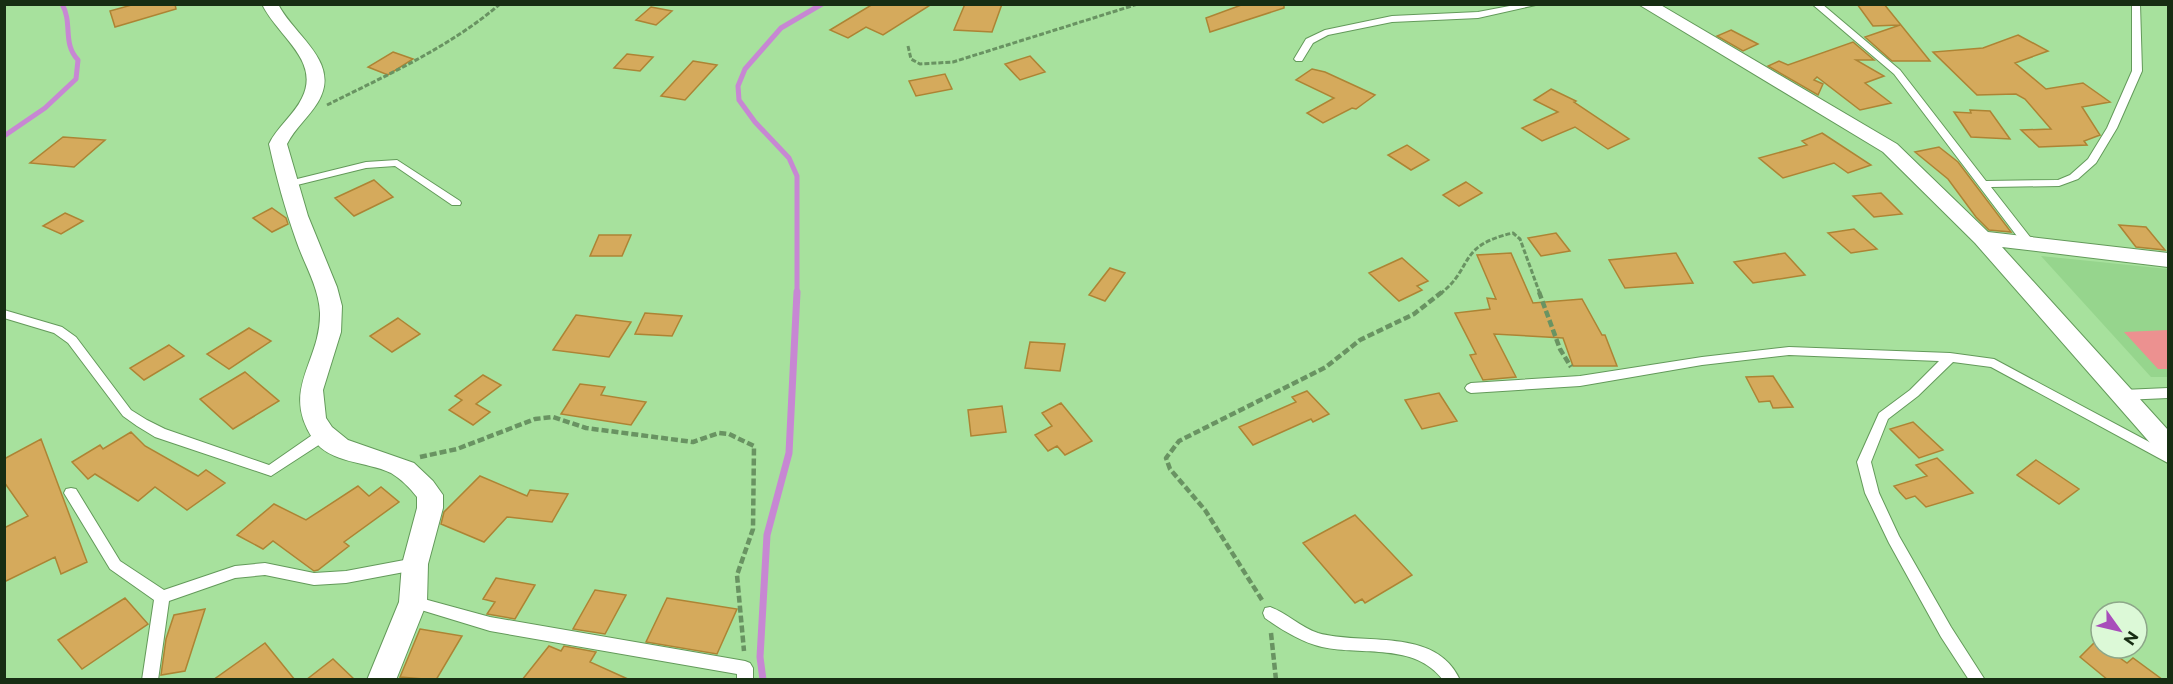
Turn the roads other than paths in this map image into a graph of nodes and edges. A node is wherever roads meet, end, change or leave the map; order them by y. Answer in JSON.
{"nodes":[{"id":1,"x":270,"y":4,"type":"edge"},
{"id":2,"x":1536,"y":4,"type":"edge"},
{"id":3,"x":1646,"y":4,"type":"edge"},
{"id":4,"x":1816,"y":4,"type":"edge"},
{"id":5,"x":2136,"y":4,"type":"edge"},
{"id":6,"x":1299,"y":59,"type":"dead end"},
{"id":7,"x":289,"y":184,"type":"junction"},
{"id":8,"x":1985,"y":184,"type":"junction"},
{"id":9,"x":456,"y":203,"type":"dead end"},
{"id":10,"x":1982,"y":238,"type":"junction"},
{"id":11,"x":2030,"y":245,"type":"junction"},
{"id":12,"x":2169,"y":260,"type":"edge"},
{"id":13,"x":4,"y":314,"type":"edge"},
{"id":14,"x":1950,"y":357,"type":"junction"},
{"id":15,"x":1471,"y":388,"type":"dead end"},
{"id":16,"x":2169,"y":393,"type":"edge"},
{"id":17,"x":2123,"y":395,"type":"junction"},
{"id":18,"x":323,"y":435,"type":"junction"},
{"id":19,"x":2169,"y":446,"type":"edge"},
{"id":20,"x":2169,"y":458,"type":"edge"},
{"id":21,"x":71,"y":492,"type":"dead end"},
{"id":22,"x":415,"y":564,"type":"junction"},
{"id":23,"x":162,"y":597,"type":"junction"},
{"id":24,"x":412,"y":602,"type":"junction"},
{"id":25,"x":1270,"y":613,"type":"road end"},
{"id":26,"x":745,"y":674,"type":"edge"},
{"id":27,"x":150,"y":680,"type":"edge"},
{"id":28,"x":381,"y":680,"type":"edge"},
{"id":29,"x":1453,"y":680,"type":"edge"},
{"id":30,"x":1978,"y":680,"type":"edge"}],
"edges":[{"from":1,"to":7,"type":"street"},
{"from":2,"to":6,"type":"lane"},
{"from":3,"to":10,"type":"street"},
{"from":4,"to":8,"type":"lane"},
{"from":5,"to":8,"type":"lane"},
{"from":7,"to":9,"type":"lane"},
{"from":7,"to":18,"type":"street"},
{"from":8,"to":11,"type":"lane"},
{"from":10,"to":11,"type":"street"},
{"from":10,"to":17,"type":"street"},
{"from":11,"to":12,"type":"street"},
{"from":13,"to":18,"type":"lane"},
{"from":14,"to":15,"type":"lane"},
{"from":14,"to":20,"type":"lane"},
{"from":14,"to":30,"type":"lane"},
{"from":16,"to":17,"type":"lane"},
{"from":17,"to":19,"type":"street"},
{"from":18,"to":22,"type":"street"},
{"from":21,"to":23,"type":"lane"},
{"from":22,"to":23,"type":"lane"},
{"from":22,"to":24,"type":"street"},
{"from":23,"to":27,"type":"lane"},
{"from":24,"to":26,"type":"lane"},
{"from":24,"to":28,"type":"street"},
{"from":25,"to":29,"type":"lane"}]}
